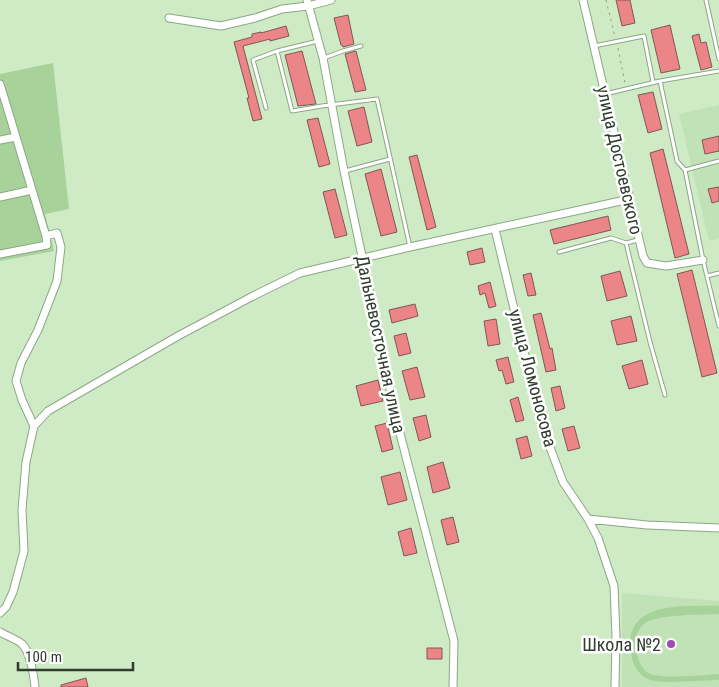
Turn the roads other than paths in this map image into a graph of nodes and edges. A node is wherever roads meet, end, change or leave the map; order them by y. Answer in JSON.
{"nodes":[{"id":1,"x":330,"y":0,"type":"edge"},
{"id":2,"x":582,"y":0,"type":"edge"},
{"id":3,"x":706,"y":0,"type":"edge"},
{"id":4,"x":308,"y":3,"type":"edge"},
{"id":5,"x":169,"y":18,"type":"dead end"},
{"id":6,"x":318,"y":41,"type":"junction"},
{"id":7,"x":361,"y":46,"type":"dead end"},
{"id":8,"x":594,"y":46,"type":"junction"},
{"id":9,"x":277,"y":52,"type":"junction"},
{"id":10,"x":323,"y":58,"type":"junction"},
{"id":11,"x":719,"y":59,"type":"edge"},
{"id":12,"x":719,"y":71,"type":"edge"},
{"id":13,"x":660,"y":81,"type":"junction"},
{"id":14,"x":653,"y":82,"type":"junction"},
{"id":15,"x":0,"y":84,"type":"edge"},
{"id":16,"x":605,"y":94,"type":"junction"},
{"id":17,"x":332,"y":104,"type":"junction"},
{"id":18,"x":266,"y":108,"type":"dead end"},
{"id":19,"x":16,"y":137,"type":"junction"},
{"id":20,"x":0,"y":140,"type":"edge"},
{"id":21,"x":390,"y":159,"type":"junction"},
{"id":22,"x":719,"y":161,"type":"edge"},
{"id":23,"x":685,"y":170,"type":"junction"},
{"id":24,"x":344,"y":171,"type":"junction"},
{"id":25,"x":32,"y":190,"type":"junction"},
{"id":26,"x":0,"y":197,"type":"edge"},
{"id":27,"x":630,"y":199,"type":"junction"},
{"id":28,"x":495,"y":229,"type":"junction"},
{"id":29,"x":46,"y":236,"type":"junction"},
{"id":30,"x":639,"y":240,"type":"junction"},
{"id":31,"x":626,"y":243,"type":"junction"},
{"id":32,"x":410,"y":247,"type":"junction"},
{"id":33,"x":559,"y":252,"type":"dead end"},
{"id":34,"x":0,"y":254,"type":"edge"},
{"id":35,"x":363,"y":258,"type":"junction"},
{"id":36,"x":703,"y":260,"type":"junction"},
{"id":37,"x":719,"y":273,"type":"edge"},
{"id":38,"x":707,"y":276,"type":"junction"},
{"id":39,"x":719,"y":326,"type":"edge"},
{"id":40,"x":665,"y":395,"type":"dead end"},
{"id":41,"x":34,"y":426,"type":"junction"},
{"id":42,"x":588,"y":519,"type":"junction"},
{"id":43,"x":719,"y":528,"type":"edge"},
{"id":44,"x":0,"y":613,"type":"edge"},
{"id":45,"x":0,"y":632,"type":"edge"},
{"id":46,"x":35,"y":687,"type":"edge"},
{"id":47,"x":453,"y":687,"type":"edge"},
{"id":48,"x":615,"y":687,"type":"edge"}],
"edges":[{"from":1,"to":4,"type":"street"},
{"from":2,"to":8,"type":"street","name":"улица Достоевского"},
{"from":3,"to":11,"type":"lane"},
{"from":4,"to":5,"type":"street"},
{"from":4,"to":6,"type":"street","name":"Дальневосточная улица"},
{"from":6,"to":9,"type":"lane"},
{"from":6,"to":10,"type":"street","name":"Дальневосточная улица"},
{"from":7,"to":10,"type":"lane"},
{"from":8,"to":14,"type":"lane"},
{"from":8,"to":16,"type":"street","name":"улица Достоевского"},
{"from":9,"to":17,"type":"lane"},
{"from":9,"to":18,"type":"lane"},
{"from":10,"to":17,"type":"street","name":"Дальневосточная улица"},
{"from":12,"to":13,"type":"lane"},
{"from":13,"to":14,"type":"lane"},
{"from":13,"to":23,"type":"lane"},
{"from":14,"to":16,"type":"lane"},
{"from":15,"to":19,"type":"street"},
{"from":16,"to":27,"type":"street","name":"улица Достоевского"},
{"from":17,"to":21,"type":"lane"},
{"from":17,"to":24,"type":"street","name":"Дальневосточная улица"},
{"from":19,"to":20,"type":"street"},
{"from":19,"to":25,"type":"street"},
{"from":21,"to":24,"type":"lane"},
{"from":21,"to":32,"type":"lane"},
{"from":22,"to":23,"type":"lane"},
{"from":23,"to":36,"type":"lane"},
{"from":24,"to":35,"type":"street","name":"Дальневосточная улица"},
{"from":25,"to":26,"type":"street"},
{"from":25,"to":29,"type":"street"},
{"from":27,"to":28,"type":"street"},
{"from":27,"to":30,"type":"street","name":"улица Достоевского"},
{"from":28,"to":32,"type":"street"},
{"from":28,"to":42,"type":"street","name":"улица Ломоносова"},
{"from":29,"to":34,"type":"street"},
{"from":29,"to":41,"type":"street"},
{"from":30,"to":31,"type":"lane"},
{"from":30,"to":36,"type":"street","name":"улица Достоевского"},
{"from":31,"to":33,"type":"lane"},
{"from":31,"to":40,"type":"lane"},
{"from":32,"to":35,"type":"street"},
{"from":35,"to":41,"type":"street"},
{"from":35,"to":47,"type":"street","name":"Дальневосточная улица"},
{"from":36,"to":38,"type":"lane"},
{"from":37,"to":38,"type":"lane"},
{"from":38,"to":39,"type":"lane"},
{"from":41,"to":44,"type":"street"},
{"from":42,"to":43,"type":"street"},
{"from":42,"to":48,"type":"street","name":"улица Ломоносова"},
{"from":45,"to":46,"type":"street"}]}
